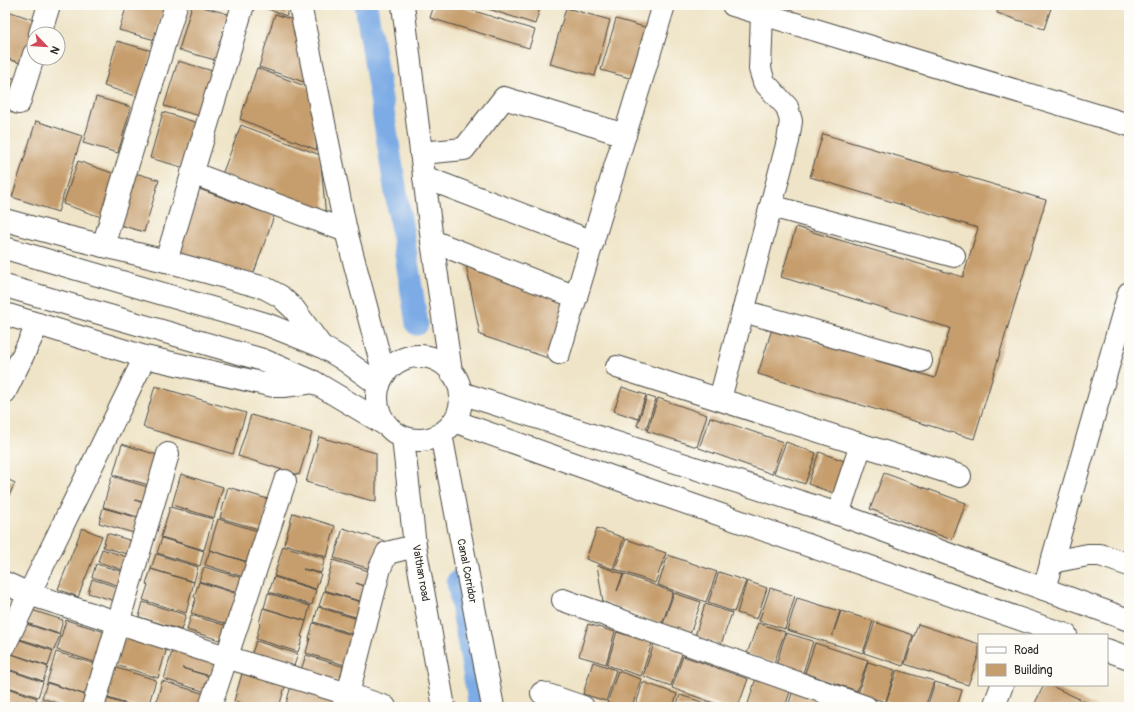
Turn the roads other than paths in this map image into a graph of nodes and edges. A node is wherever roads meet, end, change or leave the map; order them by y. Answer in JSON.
{"nodes":[{"id":1,"x":49,"y":5,"type":"edge"},
{"id":2,"x":176,"y":5,"type":"edge"},
{"id":3,"x":243,"y":5,"type":"edge"},
{"id":4,"x":300,"y":5,"type":"edge"},
{"id":5,"x":403,"y":5,"type":"edge"},
{"id":6,"x":664,"y":5,"type":"edge"},
{"id":7,"x":733,"y":5,"type":"edge"},
{"id":8,"x":762,"y":14,"type":"junction"},
{"id":9,"x":42,"y":26,"type":"edge"},
{"id":10,"x":30,"y":66,"type":"edge"},
{"id":11,"x":19,"y":103,"type":"dead end"},
{"id":12,"x":1129,"y":125,"type":"edge"},
{"id":13,"x":625,"y":136,"type":"junction"},
{"id":14,"x":421,"y":153,"type":"junction"},
{"id":15,"x":192,"y":173,"type":"junction"},
{"id":16,"x":424,"y":177,"type":"junction"},
{"id":17,"x":771,"y":206,"type":"junction"},
{"id":18,"x":5,"y":220,"type":"edge"},
{"id":19,"x":346,"y":231,"type":"junction"},
{"id":20,"x":432,"y":241,"type":"junction"},
{"id":21,"x":593,"y":242,"type":"junction"},
{"id":22,"x":103,"y":246,"type":"junction"},
{"id":23,"x":5,"y":248,"type":"edge"},
{"id":24,"x":954,"y":256,"type":"dead end"},
{"id":25,"x":166,"y":261,"type":"junction"},
{"id":26,"x":5,"y":286,"type":"edge"},
{"id":27,"x":1129,"y":293,"type":"edge"},
{"id":28,"x":576,"y":297,"type":"junction"},
{"id":29,"x":743,"y":311,"type":"junction"},
{"id":30,"x":5,"y":314,"type":"edge"},
{"id":31,"x":38,"y":324,"type":"junction"},
{"id":32,"x":321,"y":346,"type":"junction"},
{"id":33,"x":560,"y":353,"type":"dead end"},
{"id":34,"x":145,"y":357,"type":"junction"},
{"id":35,"x":921,"y":361,"type":"dead end"},
{"id":36,"x":618,"y":367,"type":"dead end"},
{"id":37,"x":451,"y":372,"type":"junction"},
{"id":38,"x":381,"y":379,"type":"junction"},
{"id":39,"x":314,"y":382,"type":"junction"},
{"id":40,"x":5,"y":392,"type":"edge"},
{"id":41,"x":461,"y":393,"type":"junction"},
{"id":42,"x":720,"y":399,"type":"junction"},
{"id":43,"x":448,"y":428,"type":"junction"},
{"id":44,"x":395,"y":432,"type":"junction"},
{"id":45,"x":861,"y":445,"type":"junction"},
{"id":46,"x":168,"y":454,"type":"dead end"},
{"id":47,"x":960,"y":476,"type":"dead end"},
{"id":48,"x":285,"y":481,"type":"dead end"},
{"id":49,"x":838,"y":514,"type":"junction"},
{"id":50,"x":416,"y":546,"type":"junction"},
{"id":51,"x":1051,"y":562,"type":"junction"},
{"id":52,"x":1129,"y":565,"type":"edge"},
{"id":53,"x":5,"y":583,"type":"edge"},
{"id":54,"x":1044,"y":589,"type":"junction"},
{"id":55,"x":29,"y":594,"type":"junction"},
{"id":56,"x":564,"y":600,"type":"dead end"},
{"id":57,"x":1129,"y":620,"type":"edge"},
{"id":58,"x":118,"y":622,"type":"junction"},
{"id":59,"x":1024,"y":628,"type":"edge"},
{"id":60,"x":1060,"y":634,"type":"edge"},
{"id":61,"x":5,"y":645,"type":"edge"},
{"id":62,"x":1108,"y":650,"type":"edge"},
{"id":63,"x":226,"y":658,"type":"junction"},
{"id":64,"x":1129,"y":658,"type":"edge"},
{"id":65,"x":1002,"y":686,"type":"edge"},
{"id":66,"x":542,"y":693,"type":"dead end"},
{"id":67,"x":346,"y":700,"type":"edge"},
{"id":68,"x":93,"y":707,"type":"edge"},
{"id":69,"x":210,"y":707,"type":"edge"},
{"id":70,"x":385,"y":707,"type":"edge"},
{"id":71,"x":444,"y":707,"type":"edge"},
{"id":72,"x":493,"y":707,"type":"edge"},
{"id":73,"x":583,"y":707,"type":"edge"},
{"id":74,"x":866,"y":707,"type":"edge"},
{"id":75,"x":994,"y":707,"type":"edge"}],
"edges":[{"from":1,"to":9,"type":"street"},
{"from":2,"to":22,"type":"street"},
{"from":3,"to":15,"type":"street"},
{"from":4,"to":19,"type":"street"},
{"from":5,"to":14,"type":"street"},
{"from":6,"to":13,"type":"street"},
{"from":7,"to":8,"type":"street"},
{"from":8,"to":12,"type":"street"},
{"from":8,"to":17,"type":"street"},
{"from":10,"to":11,"type":"street"},
{"from":13,"to":14,"type":"street"},
{"from":13,"to":21,"type":"street"},
{"from":14,"to":16,"type":"street"},
{"from":15,"to":19,"type":"street"},
{"from":15,"to":25,"type":"street"},
{"from":16,"to":20,"type":"street"},
{"from":16,"to":21,"type":"street"},
{"from":17,"to":24,"type":"street"},
{"from":17,"to":29,"type":"street"},
{"from":18,"to":22,"type":"street"},
{"from":19,"to":38,"type":"street"},
{"from":20,"to":28,"type":"street"},
{"from":20,"to":37,"type":"street"},
{"from":21,"to":28,"type":"street"},
{"from":22,"to":25,"type":"street"},
{"from":23,"to":32,"type":"street"},
{"from":25,"to":32,"type":"street"},
{"from":26,"to":39,"type":"street"},
{"from":27,"to":51,"type":"street"},
{"from":28,"to":33,"type":"street"},
{"from":29,"to":35,"type":"street"},
{"from":29,"to":42,"type":"street"},
{"from":30,"to":31,"type":"street"},
{"from":31,"to":34,"type":"street"},
{"from":31,"to":40,"type":"street"},
{"from":32,"to":38,"type":"street"},
{"from":34,"to":39,"type":"street"},
{"from":34,"to":55,"type":"street"},
{"from":36,"to":42,"type":"street"},
{"from":37,"to":38,"type":"street"},
{"from":37,"to":41,"type":"street"},
{"from":38,"to":44,"type":"street"},
{"from":39,"to":44,"type":"street"},
{"from":41,"to":43,"type":"street"},
{"from":41,"to":49,"type":"street"},
{"from":42,"to":45,"type":"street"},
{"from":43,"to":44,"type":"street"},
{"from":43,"to":59,"type":"street"},
{"from":43,"to":72,"type":"street","name":"Canal Corridor"},
{"from":44,"to":50,"type":"street","name":"Valthan road"},
{"from":45,"to":47,"type":"street"},
{"from":45,"to":49,"type":"street"},
{"from":46,"to":58,"type":"street"},
{"from":48,"to":63,"type":"street"},
{"from":49,"to":54,"type":"street"},
{"from":50,"to":67,"type":"street"},
{"from":50,"to":71,"type":"street","name":"Valthan road"},
{"from":51,"to":52,"type":"street"},
{"from":51,"to":54,"type":"street"},
{"from":53,"to":55,"type":"street"},
{"from":54,"to":57,"type":"street"},
{"from":55,"to":58,"type":"street"},
{"from":55,"to":61,"type":"street"},
{"from":56,"to":74,"type":"street"},
{"from":58,"to":63,"type":"street"},
{"from":58,"to":68,"type":"street"},
{"from":59,"to":60,"type":"street"},
{"from":62,"to":64,"type":"street"},
{"from":63,"to":67,"type":"street"},
{"from":63,"to":69,"type":"street"},
{"from":65,"to":75,"type":"street"},
{"from":66,"to":73,"type":"street"},
{"from":67,"to":70,"type":"street"}]}
